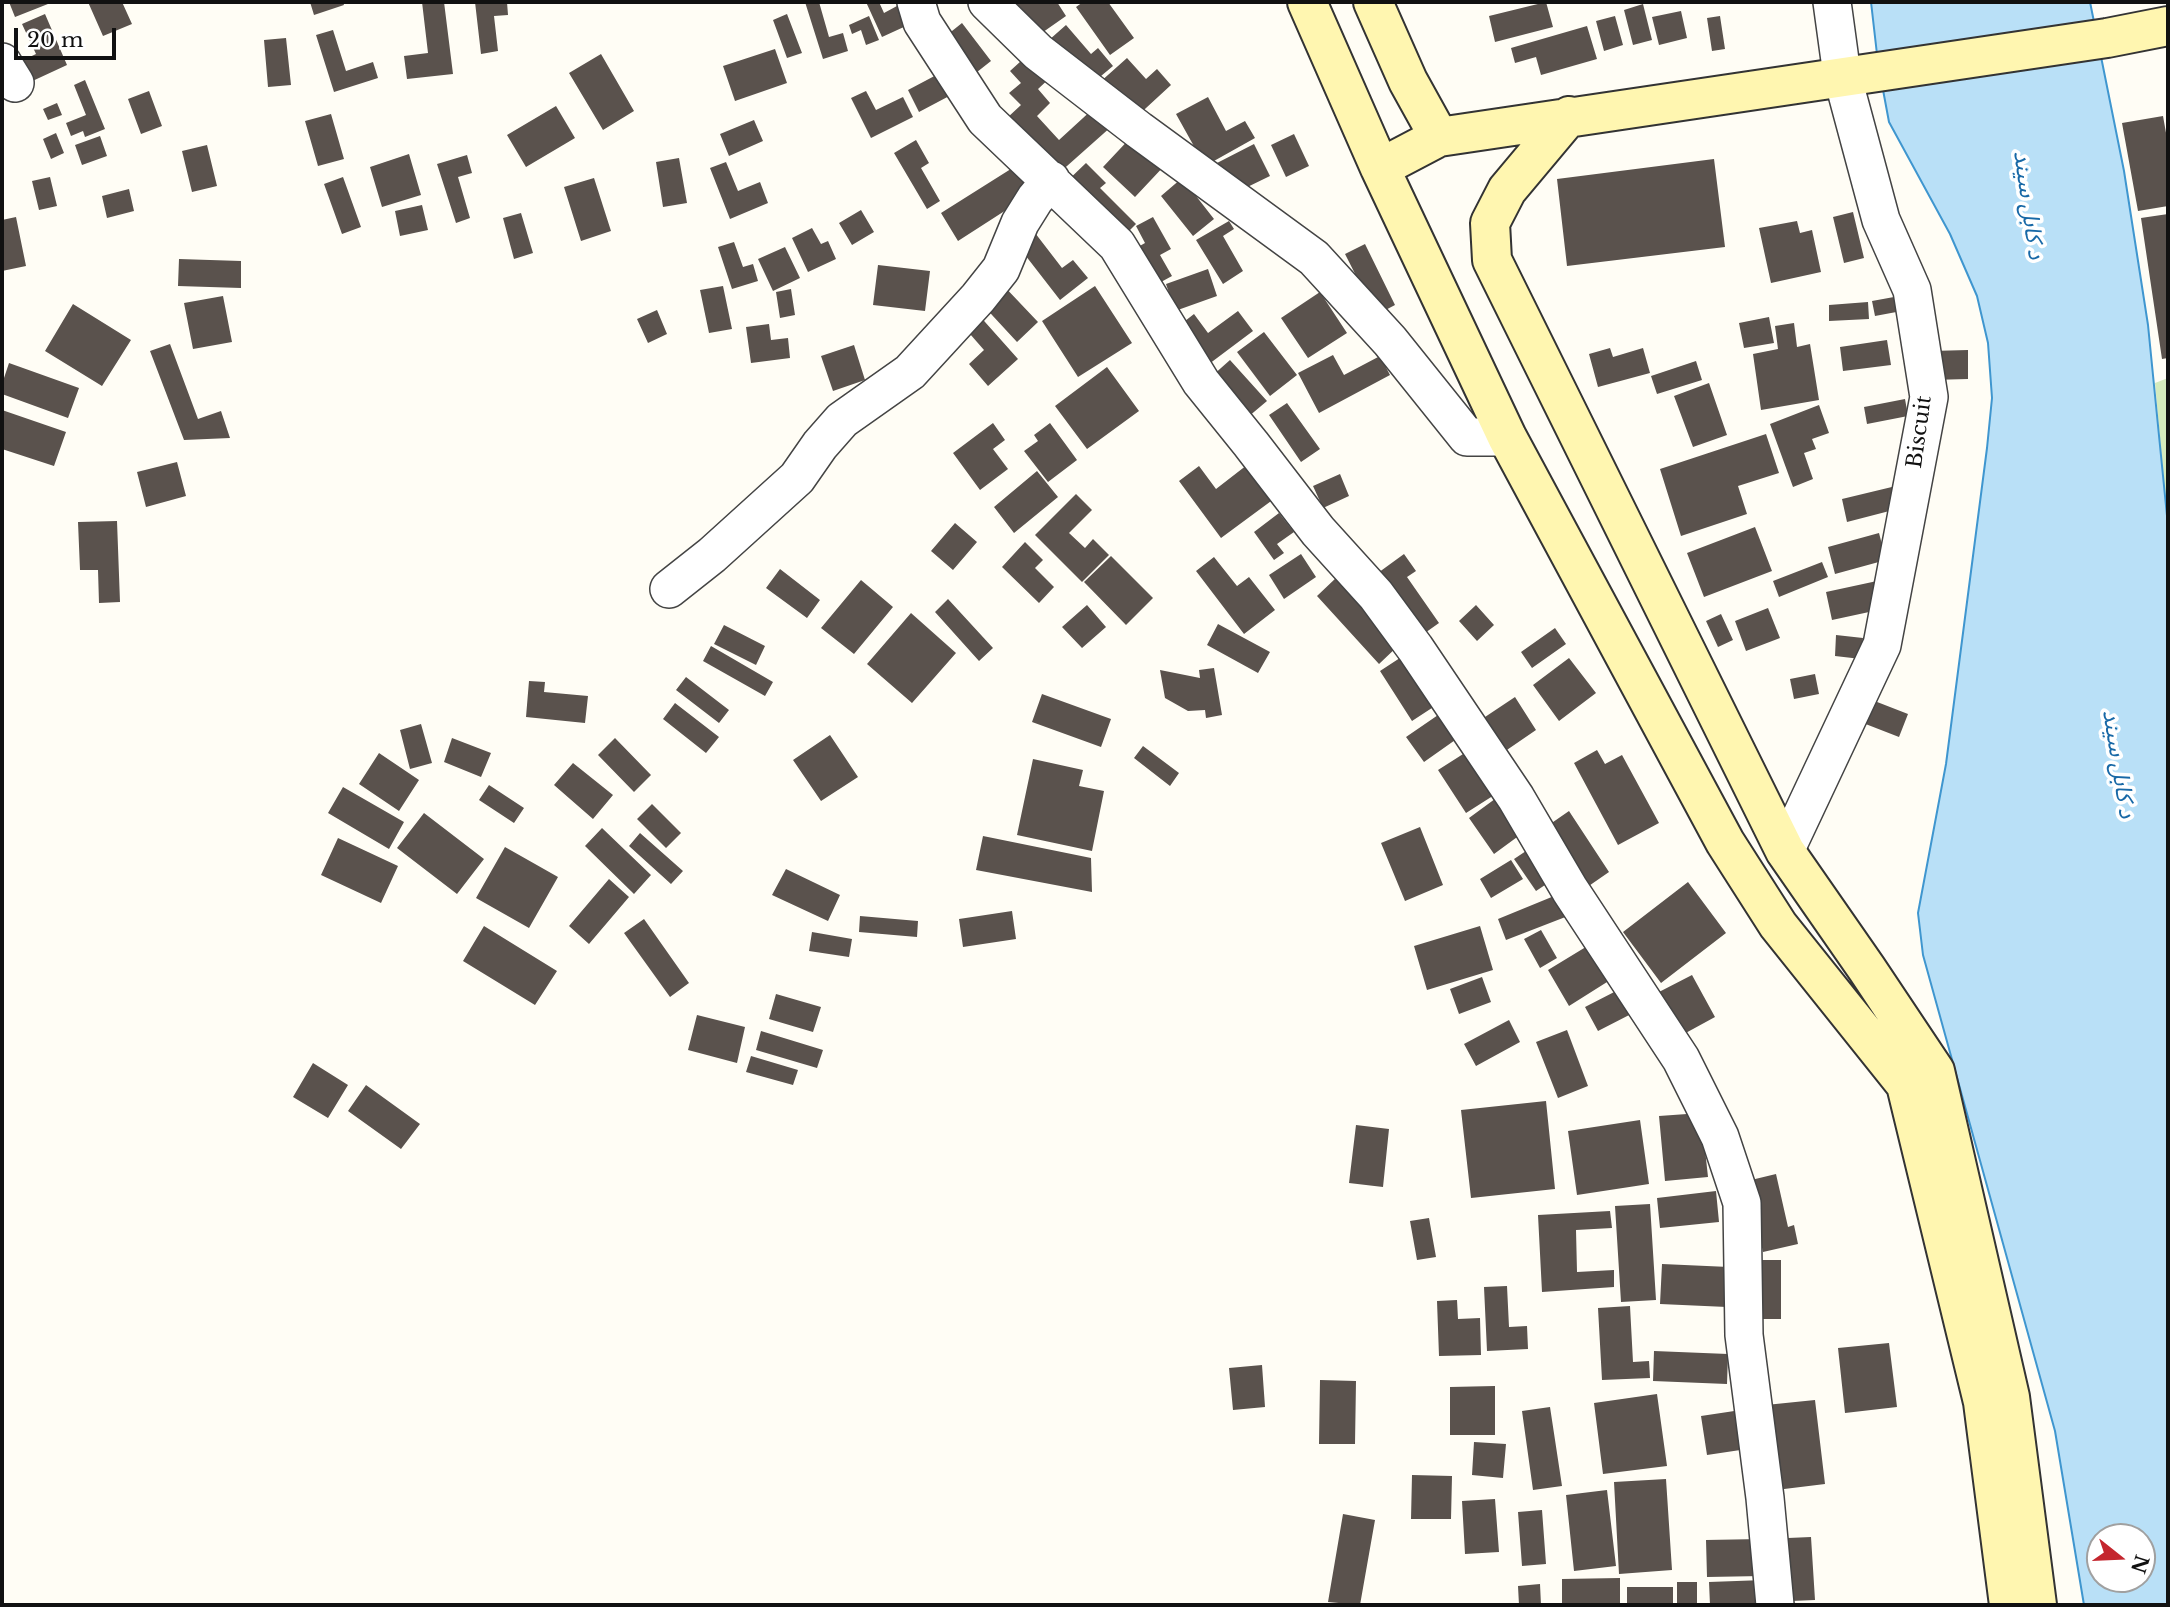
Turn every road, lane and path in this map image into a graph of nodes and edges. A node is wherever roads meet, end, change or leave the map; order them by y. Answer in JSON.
{"nodes":[{"id":1,"x":916,"y":2,"type":"edge"},
{"id":2,"x":987,"y":2,"type":"edge"},
{"id":3,"x":1307,"y":2,"type":"edge"},
{"id":4,"x":1373,"y":2,"type":"edge"},
{"id":5,"x":1832,"y":2,"type":"edge"},
{"id":6,"x":2168,"y":26,"type":"edge"},
{"id":7,"x":1856,"y":74,"type":"junction"},
{"id":8,"x":1569,"y":116,"type":"junction"},
{"id":9,"x":1439,"y":136,"type":"junction"},
{"id":10,"x":1380,"y":168,"type":"junction"},
{"id":11,"x":1051,"y":180,"type":"junction"},
{"id":12,"x":1507,"y":437,"type":"junction"},
{"id":13,"x":670,"y":589,"type":"dead end"},
{"id":14,"x":1785,"y":851,"type":"junction"},
{"id":15,"x":1775,"y":1605,"type":"edge"},
{"id":16,"x":2009,"y":1605,"type":"edge"},
{"id":17,"x":2037,"y":1605,"type":"edge"}],
"edges":[{"from":1,"to":11,"type":"street"},
{"from":2,"to":12,"type":"street"},
{"from":3,"to":10,"type":"main road"},
{"from":4,"to":9,"type":"main road"},
{"from":5,"to":7,"type":"street","name":"Biscuit"},
{"from":6,"to":7,"type":"main road"},
{"from":7,"to":8,"type":"main road"},
{"from":7,"to":14,"type":"street","name":"Biscuit"},
{"from":8,"to":9,"type":"main road"},
{"from":8,"to":14,"type":"main road"},
{"from":9,"to":10,"type":"main road"},
{"from":10,"to":12,"type":"main road"},
{"from":11,"to":13,"type":"street"},
{"from":11,"to":15,"type":"street"},
{"from":12,"to":16,"type":"main road"},
{"from":14,"to":17,"type":"main road"}]}
